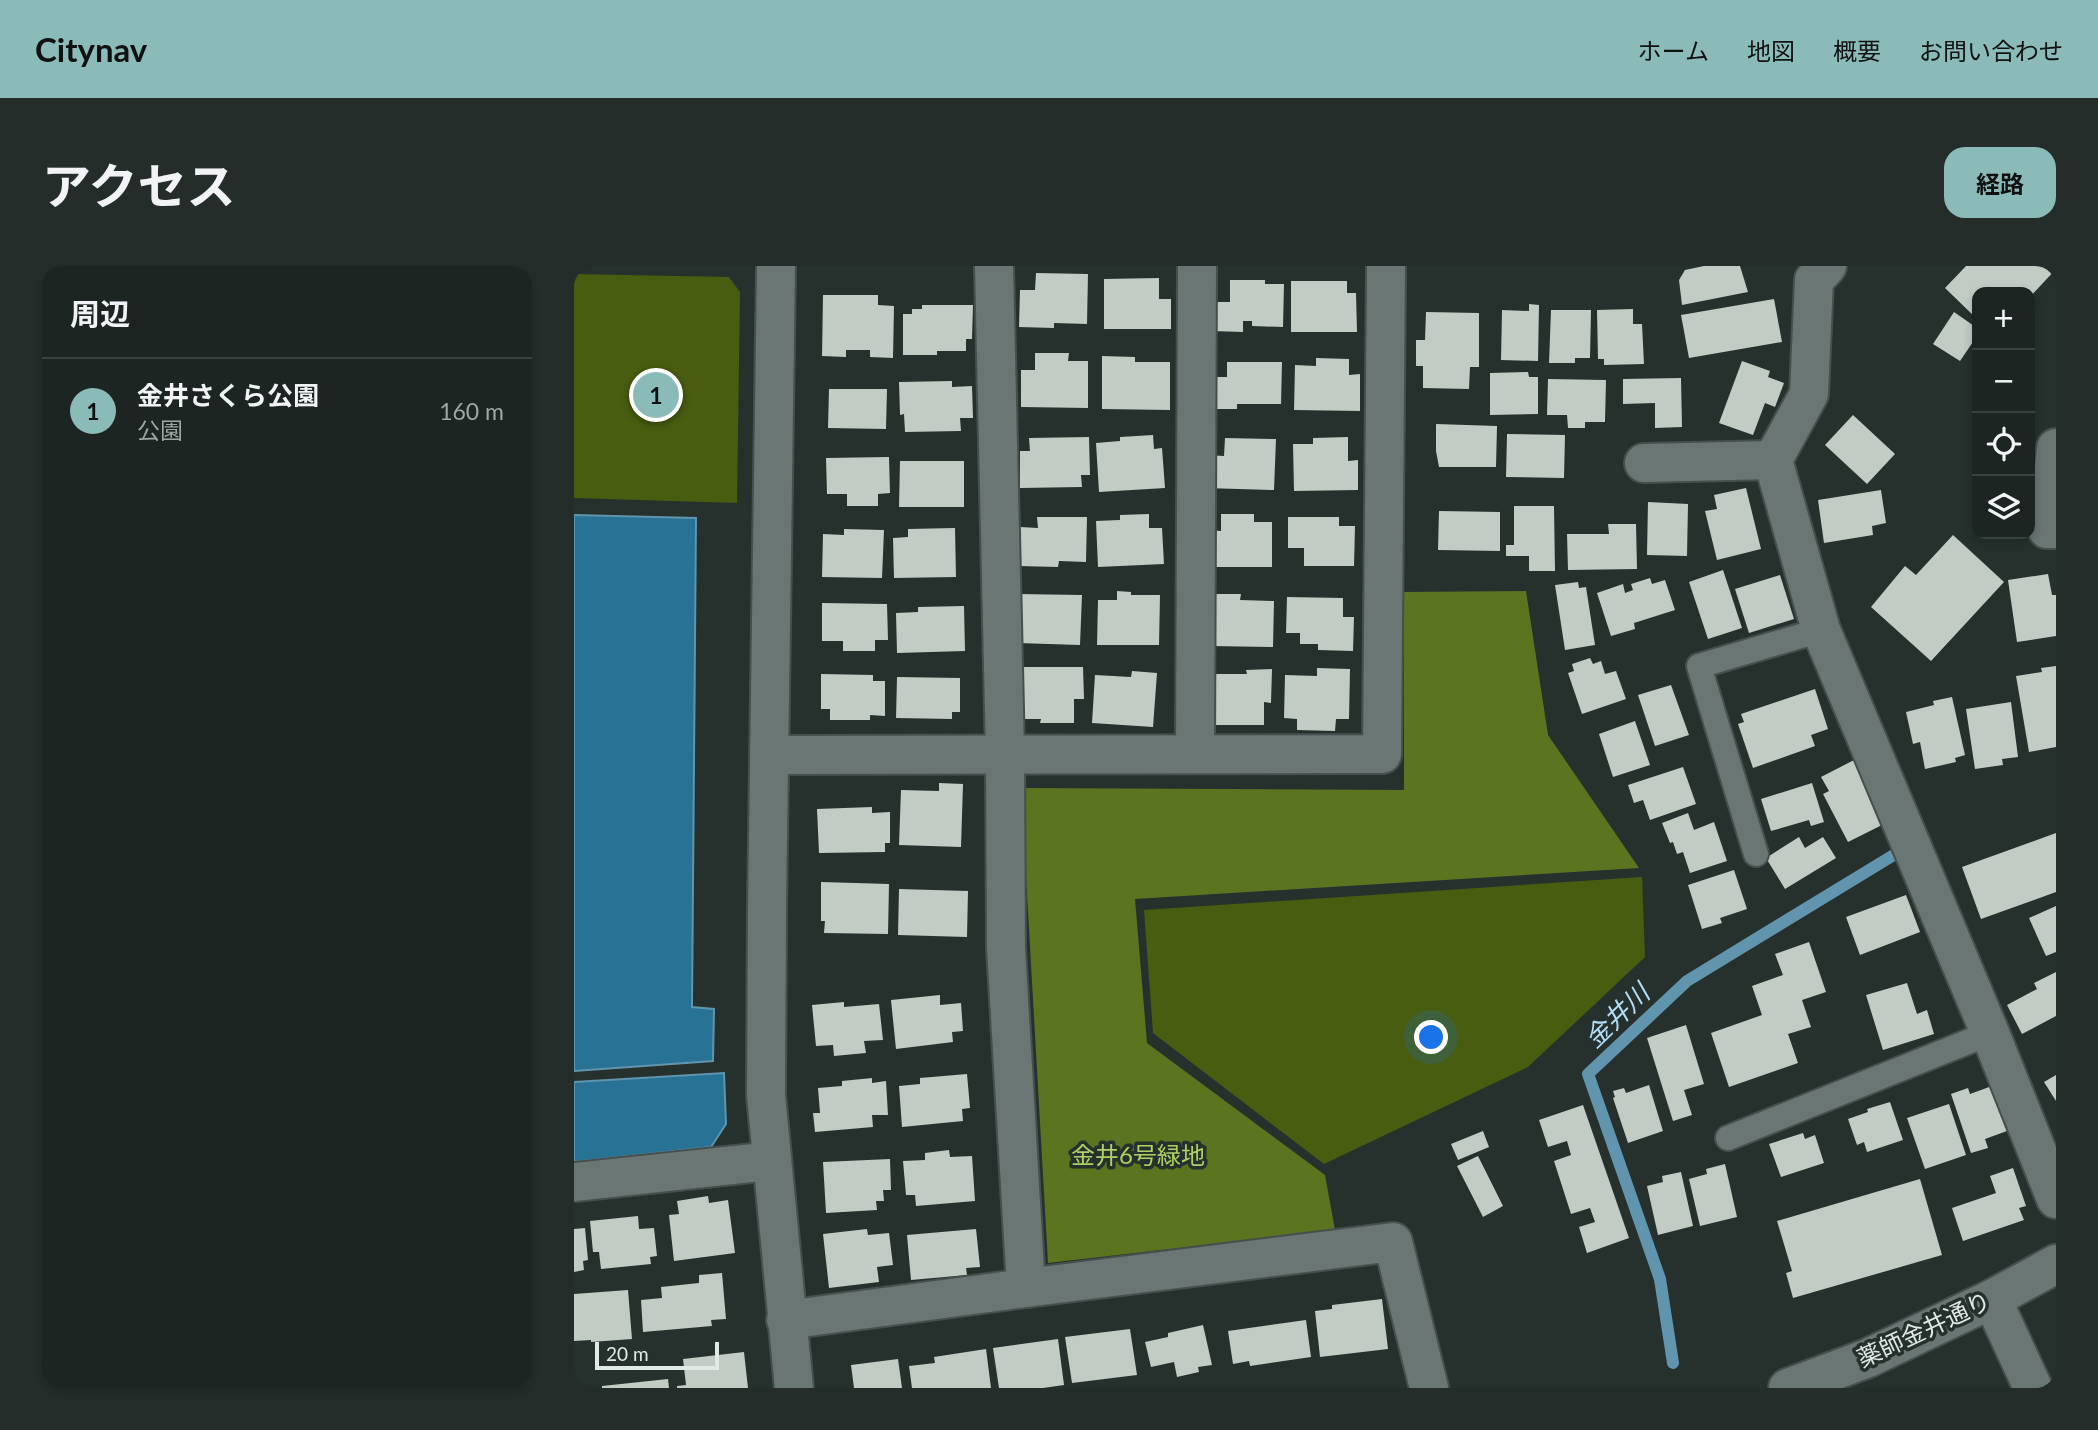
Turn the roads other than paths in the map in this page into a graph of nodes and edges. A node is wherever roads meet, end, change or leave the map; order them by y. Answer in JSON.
{"nodes":[{"id":1,"x":776,"y":266,"type":"edge"},
{"id":2,"x":994,"y":266,"type":"edge"},
{"id":3,"x":1197,"y":266,"type":"edge"},
{"id":4,"x":1386,"y":266,"type":"edge"},
{"id":5,"x":1827,"y":266,"type":"edge"},
{"id":6,"x":2056,"y":448,"type":"edge"},
{"id":7,"x":1773,"y":460,"type":"junction"},
{"id":8,"x":1644,"y":463,"type":"dead end"},
{"id":9,"x":2056,"y":529,"type":"edge"},
{"id":10,"x":1821,"y":630,"type":"junction"},
{"id":11,"x":1195,"y":754,"type":"junction"},
{"id":12,"x":770,"y":755,"type":"junction"},
{"id":13,"x":1005,"y":755,"type":"junction"},
{"id":14,"x":1756,"y":854,"type":"dead end"},
{"id":15,"x":1990,"y":1033,"type":"junction"},
{"id":16,"x":1728,"y":1138,"type":"dead end"},
{"id":17,"x":771,"y":1161,"type":"junction"},
{"id":18,"x":574,"y":1182,"type":"edge"},
{"id":19,"x":2056,"y":1199,"type":"edge"},
{"id":20,"x":2056,"y":1265,"type":"edge"},
{"id":21,"x":1026,"y":1288,"type":"junction"},
{"id":22,"x":1992,"y":1299,"type":"junction"},
{"id":23,"x":786,"y":1320,"type":"junction"},
{"id":24,"x":793,"y":1388,"type":"edge"},
{"id":25,"x":1429,"y":1388,"type":"edge"},
{"id":26,"x":1788,"y":1388,"type":"edge"},
{"id":27,"x":2033,"y":1388,"type":"edge"}],
"edges":[{"from":1,"to":12,"type":"street"},
{"from":2,"to":13,"type":"street"},
{"from":3,"to":11,"type":"street"},
{"from":4,"to":11,"type":"street"},
{"from":5,"to":7,"type":"street"},
{"from":6,"to":9,"type":"street"},
{"from":7,"to":8,"type":"street"},
{"from":7,"to":10,"type":"street"},
{"from":10,"to":14,"type":"lane"},
{"from":10,"to":15,"type":"street"},
{"from":11,"to":13,"type":"street"},
{"from":12,"to":13,"type":"street"},
{"from":12,"to":17,"type":"street"},
{"from":13,"to":21,"type":"street"},
{"from":15,"to":16,"type":"lane"},
{"from":15,"to":19,"type":"street"},
{"from":17,"to":18,"type":"street"},
{"from":17,"to":23,"type":"street"},
{"from":20,"to":22,"type":"street","name":"薬師金井通り"},
{"from":21,"to":23,"type":"street"},
{"from":21,"to":25,"type":"street"},
{"from":22,"to":26,"type":"street","name":"薬師金井通り"},
{"from":22,"to":27,"type":"street"},
{"from":23,"to":24,"type":"street"}]}
